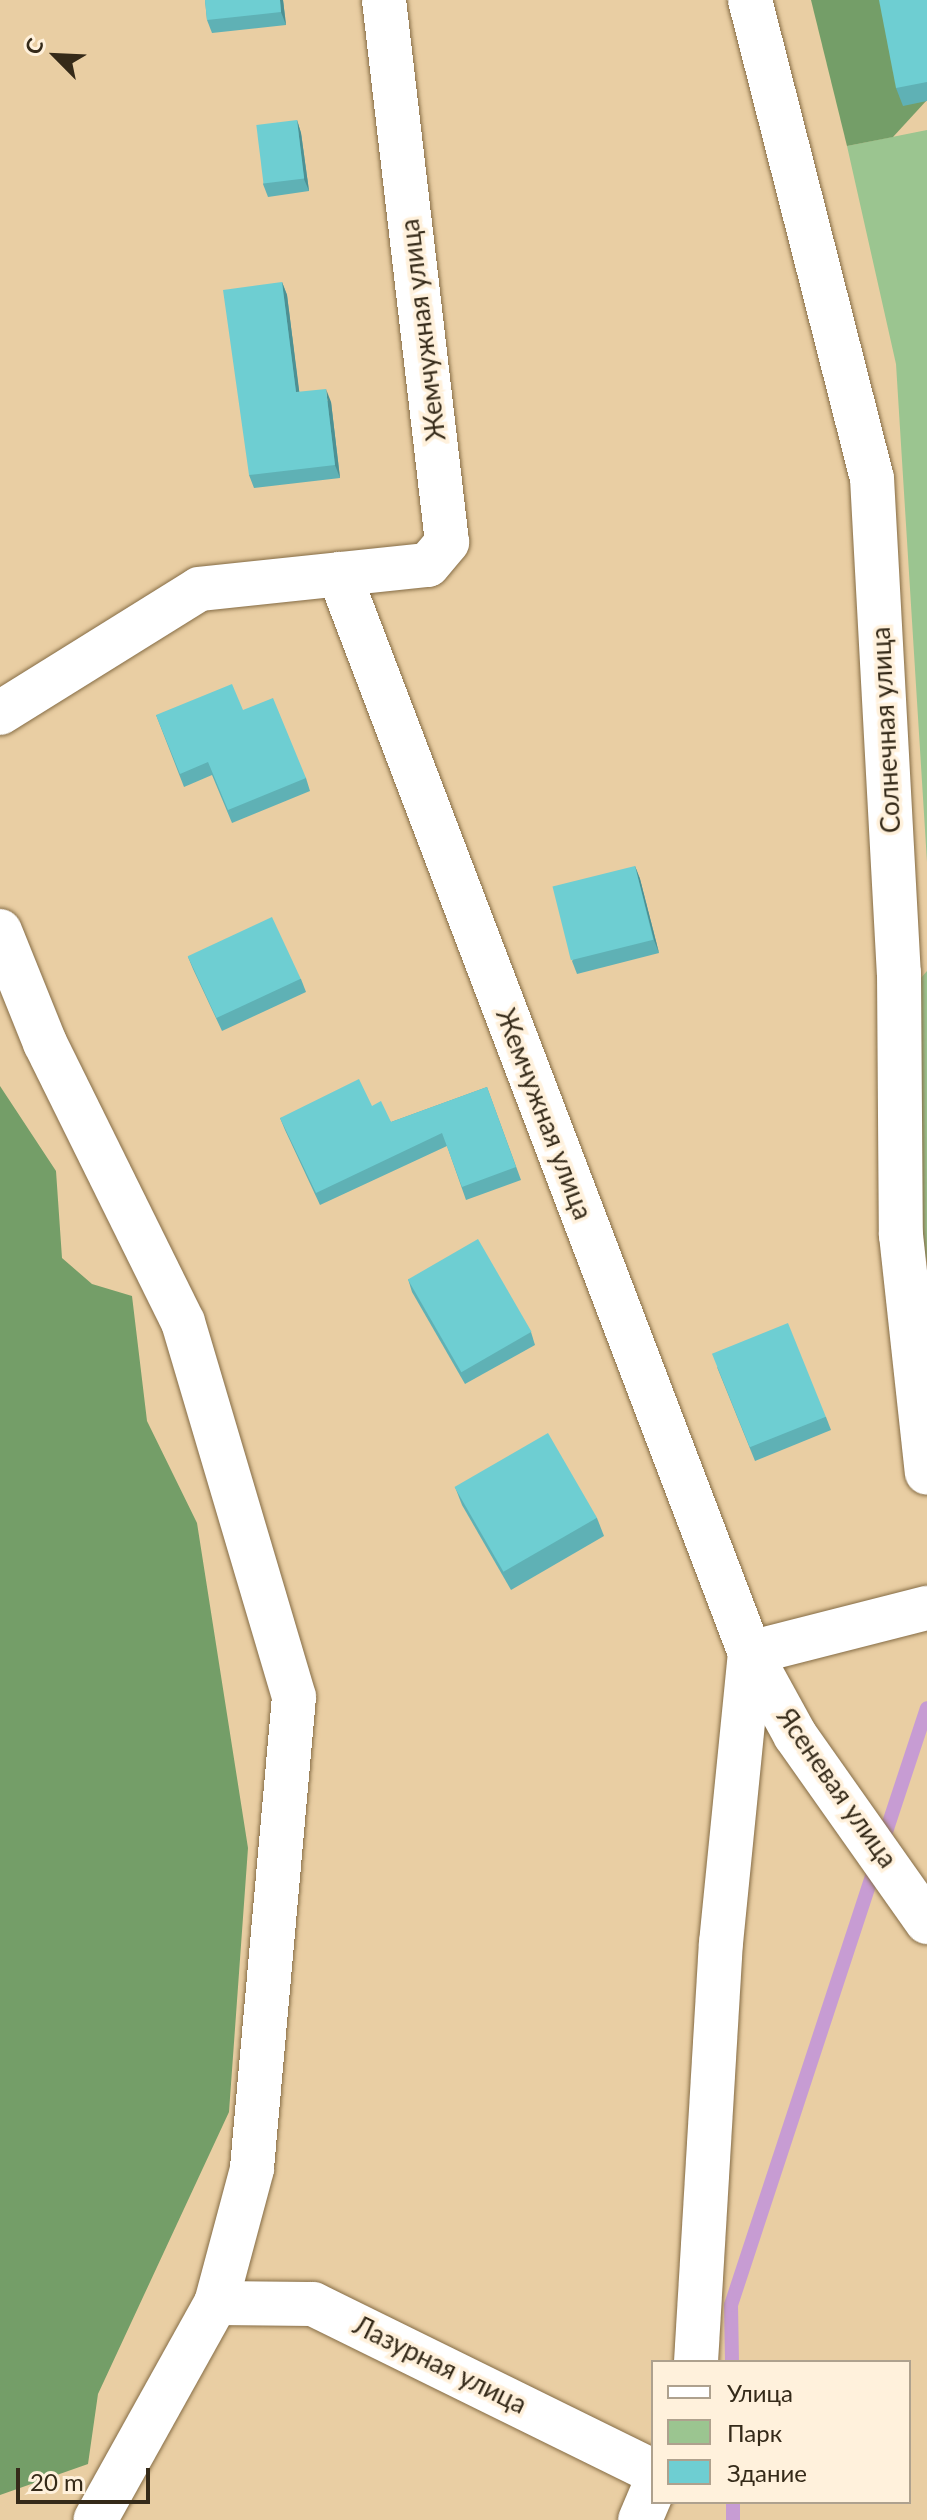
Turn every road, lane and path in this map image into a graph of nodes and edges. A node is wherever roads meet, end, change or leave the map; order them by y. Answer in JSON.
{"nodes":[{"id":1,"x":384,"y":0,"type":"edge"},
{"id":2,"x":750,"y":0,"type":"edge"},
{"id":3,"x":339,"y":574,"type":"junction"},
{"id":4,"x":0,"y":713,"type":"edge"},
{"id":5,"x":0,"y":931,"type":"edge"},
{"id":6,"x":927,"y":1473,"type":"edge"},
{"id":7,"x":927,"y":1608,"type":"edge"},
{"id":8,"x":750,"y":1653,"type":"junction"},
{"id":9,"x":927,"y":1922,"type":"edge"},
{"id":10,"x":216,"y":2303,"type":"junction"},
{"id":11,"x":696,"y":2360,"type":"edge"},
{"id":12,"x":651,"y":2470,"type":"edge"},
{"id":13,"x":651,"y":2495,"type":"edge"},
{"id":14,"x":95,"y":2520,"type":"edge"},
{"id":15,"x":640,"y":2520,"type":"edge"}],
"edges":[{"from":1,"to":3,"type":"street","name":"Жемчужная улица"},
{"from":2,"to":6,"type":"street","name":"Солнечная улица"},
{"from":3,"to":4,"type":"street","name":"Жемчужная улица"},
{"from":3,"to":8,"type":"street","name":"Жемчужная улица"},
{"from":5,"to":10,"type":"street"},
{"from":7,"to":8,"type":"street"},
{"from":8,"to":9,"type":"street","name":"Ясеневая улица"},
{"from":8,"to":11,"type":"street"},
{"from":10,"to":12,"type":"street","name":"Лазурная улица"},
{"from":10,"to":14,"type":"street"},
{"from":13,"to":15,"type":"street"}]}
